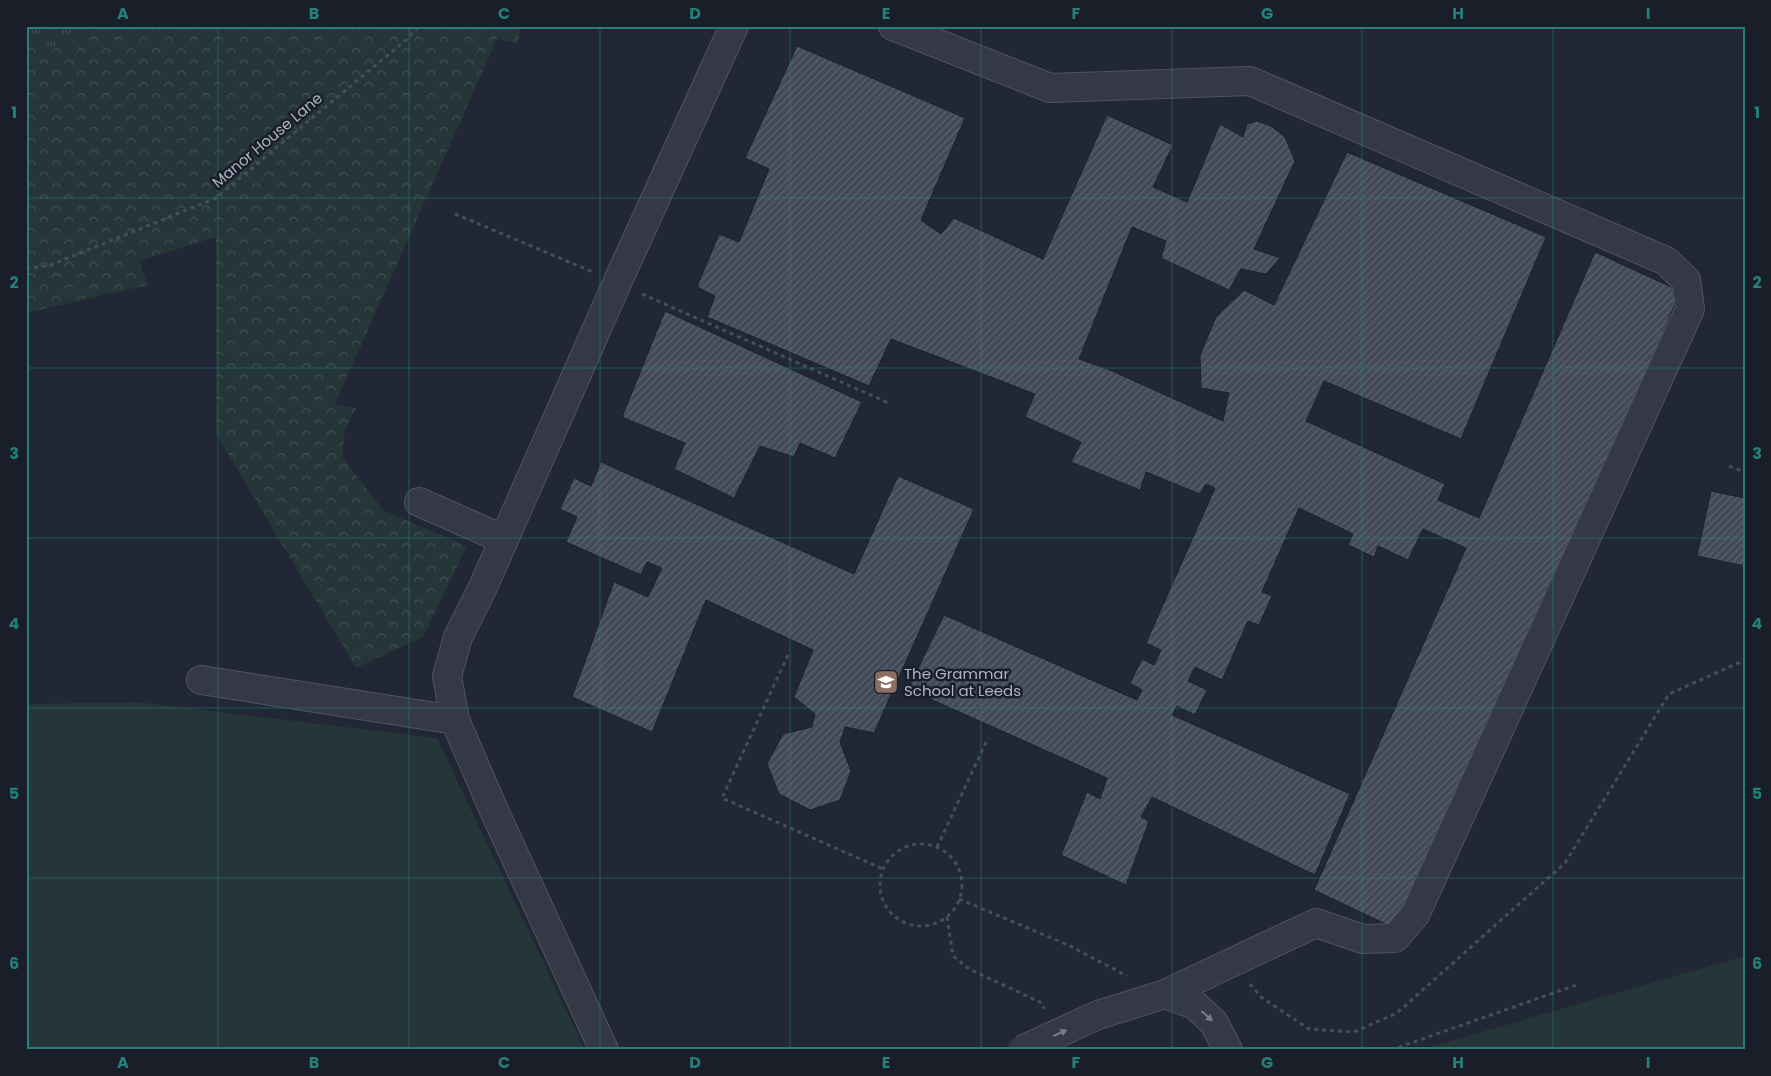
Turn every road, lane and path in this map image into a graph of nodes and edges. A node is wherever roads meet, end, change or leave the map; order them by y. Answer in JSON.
{"nodes":[{"id":1,"x":419,"y":26,"type":"edge"},
{"id":2,"x":734,"y":26,"type":"edge"},
{"id":3,"x":893,"y":26,"type":"edge"},
{"id":4,"x":455,"y":214,"type":"dead end"},
{"id":5,"x":26,"y":269,"type":"edge"},
{"id":6,"x":617,"y":283,"type":"junction"},
{"id":7,"x":890,"y":404,"type":"dead end"},
{"id":8,"x":1729,"y":466,"type":"dead end"},
{"id":9,"x":1745,"y":472,"type":"edge"},
{"id":10,"x":419,"y":502,"type":"dead end"},
{"id":11,"x":503,"y":540,"type":"junction"},
{"id":12,"x":788,"y":655,"type":"dead end"},
{"id":13,"x":1745,"y":660,"type":"edge"},
{"id":14,"x":201,"y":680,"type":"dead end"},
{"id":15,"x":455,"y":720,"type":"junction"},
{"id":16,"x":988,"y":738,"type":"dead end"},
{"id":17,"x":937,"y":847,"type":"junction"},
{"id":18,"x":882,"y":869,"type":"junction"},
{"id":19,"x":959,"y":899,"type":"junction"},
{"id":20,"x":947,"y":917,"type":"junction"},
{"id":21,"x":1232,"y":962,"type":"junction"},
{"id":22,"x":1132,"y":978,"type":"dead end"},
{"id":23,"x":1579,"y":984,"type":"dead end"},
{"id":24,"x":1165,"y":994,"type":"junction"},
{"id":25,"x":1045,"y":1013,"type":"dead end"},
{"id":26,"x":604,"y":1050,"type":"edge"},
{"id":27,"x":1022,"y":1050,"type":"edge"},
{"id":28,"x":1228,"y":1050,"type":"edge"},
{"id":29,"x":1391,"y":1050,"type":"edge"}],
"edges":[{"from":1,"to":5,"type":"path","name":"Manor House Lane"},
{"from":2,"to":6,"type":"lane"},
{"from":3,"to":21,"type":"lane"},
{"from":4,"to":6,"type":"path"},
{"from":6,"to":7,"type":"path"},
{"from":6,"to":11,"type":"lane"},
{"from":8,"to":9,"type":"path"},
{"from":10,"to":11,"type":"lane"},
{"from":11,"to":15,"type":"lane"},
{"from":12,"to":18,"type":"path"},
{"from":13,"to":21,"type":"path"},
{"from":14,"to":15,"type":"lane"},
{"from":15,"to":26,"type":"lane"},
{"from":16,"to":17,"type":"path"},
{"from":17,"to":18,"type":"path"},
{"from":17,"to":19,"type":"path"},
{"from":18,"to":20,"type":"path"},
{"from":19,"to":20,"type":"path"},
{"from":19,"to":22,"type":"path"},
{"from":20,"to":25,"type":"path"},
{"from":21,"to":24,"type":"lane"},
{"from":23,"to":29,"type":"path"},
{"from":27,"to":24,"type":"lane","one_way":true,"bridge":true},
{"from":24,"to":28,"type":"lane","one_way":true}]}
